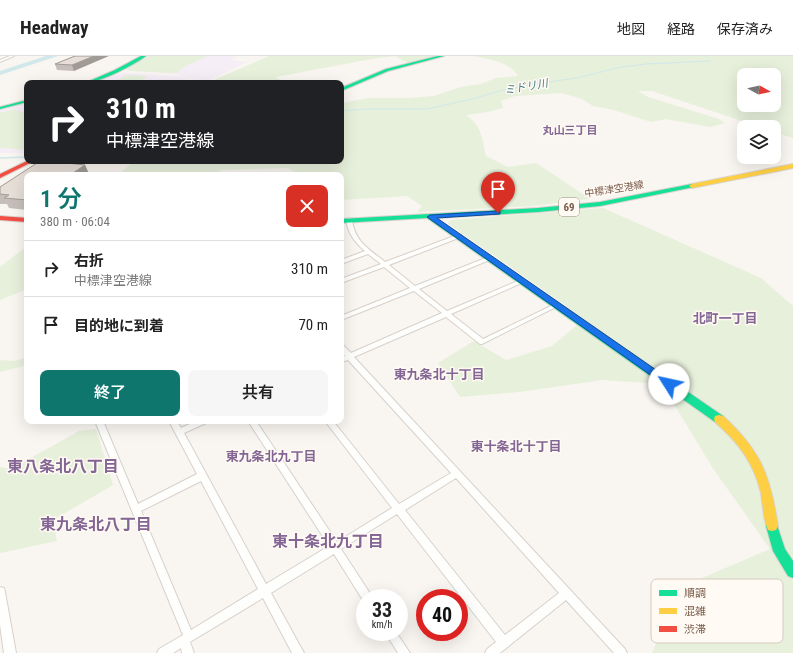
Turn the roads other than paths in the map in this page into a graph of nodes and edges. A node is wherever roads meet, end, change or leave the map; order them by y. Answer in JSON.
{"nodes":[{"id":1,"x":13,"y":56,"type":"edge"},
{"id":2,"x":144,"y":56,"type":"edge"},
{"id":3,"x":442,"y":56,"type":"edge"},
{"id":4,"x":0,"y":61,"type":"edge"},
{"id":5,"x":94,"y":80,"type":"edge"},
{"id":6,"x":344,"y":89,"type":"edge"},
{"id":7,"x":24,"y":102,"type":"edge"},
{"id":8,"x":0,"y":108,"type":"edge"},
{"id":9,"x":25,"y":164,"type":"edge"},
{"id":10,"x":793,"y":166,"type":"edge"},
{"id":11,"x":0,"y":176,"type":"edge"},
{"id":12,"x":430,"y":217,"type":"junction"},
{"id":13,"x":0,"y":218,"type":"edge"},
{"id":14,"x":24,"y":220,"type":"edge"},
{"id":15,"x":345,"y":221,"type":"edge"},
{"id":16,"x":459,"y":236,"type":"junction"},
{"id":17,"x":368,"y":252,"type":"junction"},
{"id":18,"x":490,"y":258,"type":"junction"},
{"id":19,"x":344,"y":261,"type":"edge"},
{"id":20,"x":385,"y":265,"type":"junction"},
{"id":21,"x":344,"y":280,"type":"edge"},
{"id":22,"x":522,"y":281,"type":"junction"},
{"id":23,"x":415,"y":289,"type":"junction"},
{"id":24,"x":556,"y":305,"type":"junction"},
{"id":25,"x":447,"y":314,"type":"junction"},
{"id":26,"x":344,"y":317,"type":"edge"},
{"id":27,"x":344,"y":350,"type":"edge"},
{"id":28,"x":350,"y":356,"type":"junction"},
{"id":29,"x":344,"y":359,"type":"edge"},
{"id":30,"x":100,"y":424,"type":"edge"},
{"id":31,"x":175,"y":424,"type":"edge"},
{"id":32,"x":196,"y":424,"type":"edge"},
{"id":33,"x":254,"y":424,"type":"edge"},
{"id":34,"x":331,"y":424,"type":"edge"},
{"id":35,"x":179,"y":432,"type":"junction"},
{"id":36,"x":457,"y":474,"type":"junction"},
{"id":37,"x":202,"y":476,"type":"junction"},
{"id":38,"x":136,"y":509,"type":"junction"},
{"id":39,"x":399,"y":509,"type":"junction"},
{"id":40,"x":335,"y":548,"type":"junction"},
{"id":41,"x":793,"y":572,"type":"edge"},
{"id":42,"x":362,"y":589,"type":"edge"},
{"id":43,"x":265,"y":591,"type":"junction"},
{"id":44,"x":0,"y":592,"type":"edge"},
{"id":45,"x":567,"y":593,"type":"junction"},
{"id":46,"x":186,"y":639,"type":"junction"},
{"id":47,"x":396,"y":641,"type":"edge"},
{"id":48,"x":504,"y":643,"type":"junction"},
{"id":49,"x":10,"y":653,"type":"edge"},
{"id":50,"x":163,"y":653,"type":"edge"},
{"id":51,"x":188,"y":653,"type":"edge"},
{"id":52,"x":298,"y":653,"type":"edge"},
{"id":53,"x":404,"y":653,"type":"edge"},
{"id":54,"x":491,"y":653,"type":"edge"},
{"id":55,"x":621,"y":653,"type":"edge"}],
"edges":[{"from":1,"to":4,"type":"street"},
{"from":2,"to":5,"type":"street"},
{"from":3,"to":6,"type":"street"},
{"from":7,"to":8,"type":"street"},
{"from":9,"to":11,"type":"street"},
{"from":10,"to":12,"type":"street","name":"中標津空港線","number":"69"},
{"from":12,"to":15,"type":"street","name":"中標津空港線","number":"69"},
{"from":12,"to":16,"type":"street"},
{"from":13,"to":14,"type":"street"},
{"from":15,"to":17,"type":"street"},
{"from":16,"to":18,"type":"street"},
{"from":16,"to":20,"type":"street"},
{"from":17,"to":19,"type":"street"},
{"from":17,"to":20,"type":"street"},
{"from":18,"to":22,"type":"street"},
{"from":18,"to":23,"type":"street"},
{"from":20,"to":21,"type":"street"},
{"from":20,"to":23,"type":"street"},
{"from":22,"to":24,"type":"street"},
{"from":22,"to":25,"type":"street"},
{"from":23,"to":25,"type":"street"},
{"from":23,"to":26,"type":"street"},
{"from":24,"to":25,"type":"street"},
{"from":24,"to":41,"type":"street"},
{"from":25,"to":28,"type":"street"},
{"from":27,"to":28,"type":"street"},
{"from":28,"to":29,"type":"street"},
{"from":28,"to":36,"type":"street"},
{"from":30,"to":38,"type":"street"},
{"from":31,"to":35,"type":"street"},
{"from":32,"to":35,"type":"street"},
{"from":33,"to":40,"type":"street"},
{"from":34,"to":39,"type":"street"},
{"from":35,"to":37,"type":"street"},
{"from":36,"to":39,"type":"street"},
{"from":36,"to":45,"type":"street"},
{"from":37,"to":38,"type":"street"},
{"from":37,"to":43,"type":"street"},
{"from":38,"to":46,"type":"street"},
{"from":39,"to":40,"type":"street"},
{"from":39,"to":48,"type":"street"},
{"from":40,"to":42,"type":"street"},
{"from":40,"to":43,"type":"street"},
{"from":43,"to":46,"type":"street"},
{"from":43,"to":52,"type":"street"},
{"from":44,"to":49,"type":"street"},
{"from":45,"to":48,"type":"street"},
{"from":45,"to":55,"type":"street"},
{"from":46,"to":50,"type":"street"},
{"from":46,"to":51,"type":"street"},
{"from":47,"to":53,"type":"street"},
{"from":48,"to":54,"type":"street"}]}
